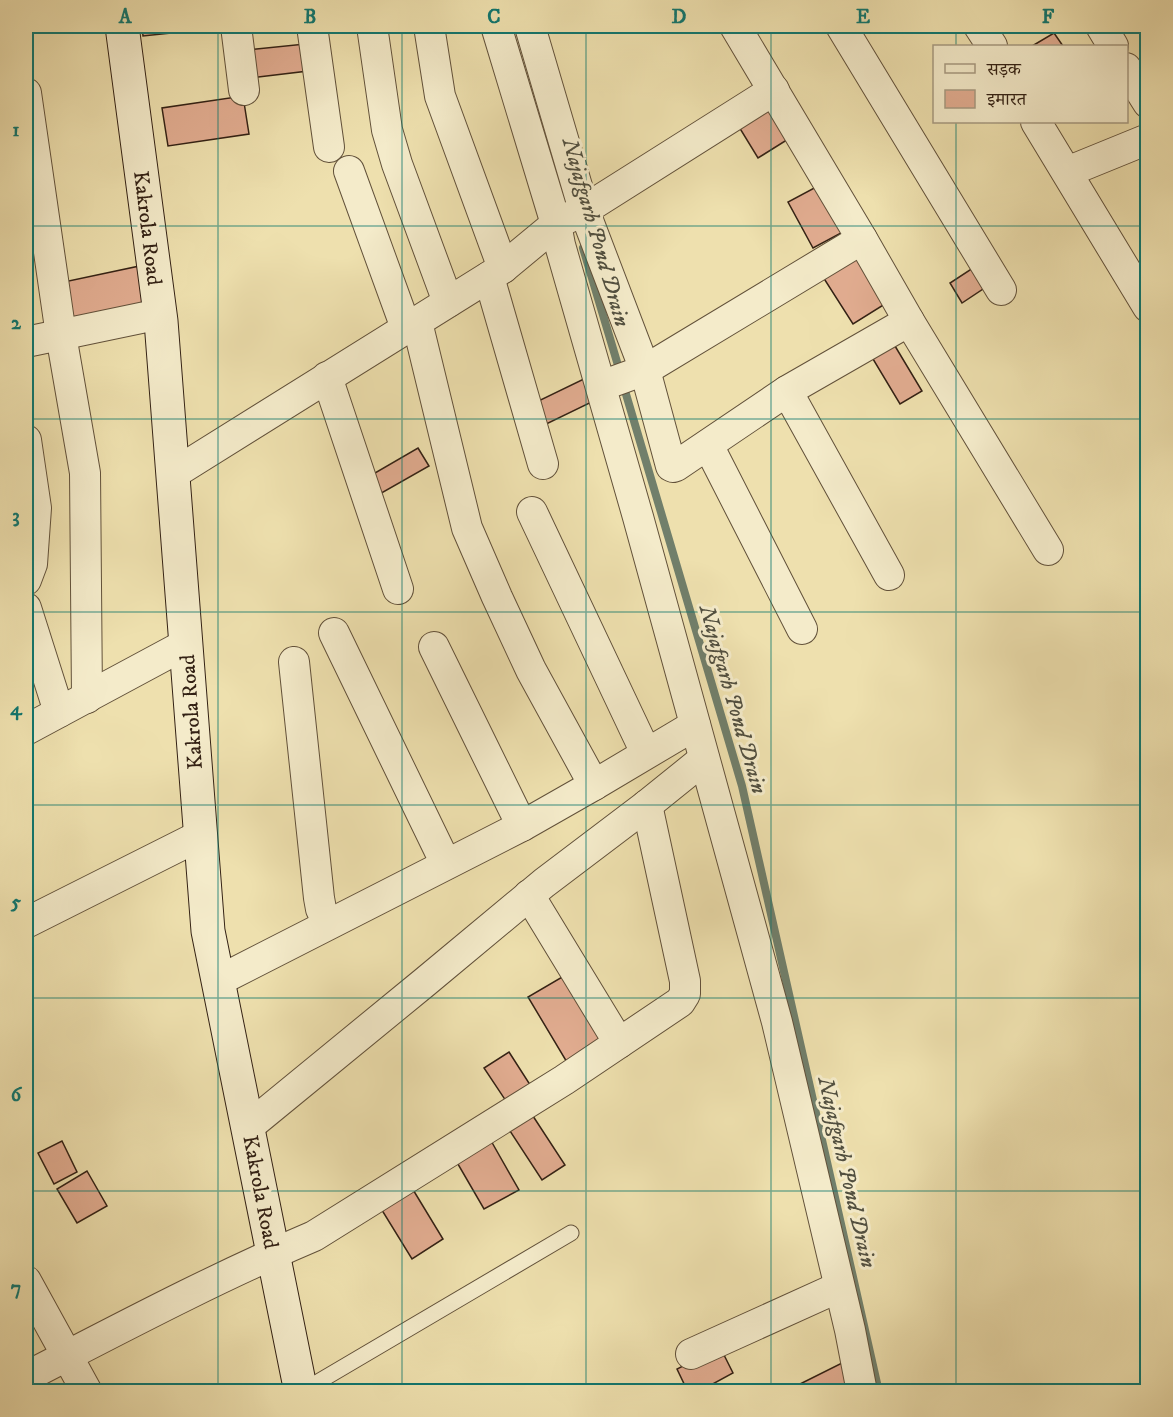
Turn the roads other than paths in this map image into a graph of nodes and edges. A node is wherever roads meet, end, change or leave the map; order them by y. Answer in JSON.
{"nodes":[{"id":1,"x":122,"y":26,"type":"edge"},
{"id":2,"x":236,"y":26,"type":"edge"},
{"id":3,"x":312,"y":26,"type":"edge"},
{"id":4,"x":372,"y":26,"type":"edge"},
{"id":5,"x":429,"y":26,"type":"edge"},
{"id":6,"x":496,"y":26,"type":"edge"},
{"id":7,"x":735,"y":26,"type":"edge"},
{"id":8,"x":841,"y":26,"type":"edge"},
{"id":9,"x":979,"y":26,"type":"edge"},
{"id":10,"x":1101,"y":26,"type":"edge"},
{"id":11,"x":533,"y":27,"type":"edge"},
{"id":12,"x":991,"y":45,"type":"edge"},
{"id":13,"x":1112,"y":45,"type":"edge"},
{"id":14,"x":1128,"y":71,"type":"edge"},
{"id":15,"x":244,"y":90,"type":"dead end"},
{"id":16,"x":774,"y":90,"type":"junction"},
{"id":17,"x":26,"y":93,"type":"edge"},
{"id":18,"x":1148,"y":103,"type":"edge"},
{"id":19,"x":1037,"y":123,"type":"edge"},
{"id":20,"x":1148,"y":139,"type":"edge"},
{"id":21,"x":329,"y":147,"type":"dead end"},
{"id":22,"x":349,"y":171,"type":"dead end"},
{"id":23,"x":1066,"y":172,"type":"junction"},
{"id":24,"x":571,"y":217,"type":"junction"},
{"id":25,"x":862,"y":238,"type":"junction"},
{"id":26,"x":496,"y":272,"type":"junction"},
{"id":27,"x":1001,"y":290,"type":"dead end"},
{"id":28,"x":448,"y":302,"type":"junction"},
{"id":29,"x":1148,"y":307,"type":"edge"},
{"id":30,"x":160,"y":314,"type":"junction"},
{"id":31,"x":909,"y":321,"type":"junction"},
{"id":32,"x":411,"y":325,"type":"junction"},
{"id":33,"x":61,"y":335,"type":"junction"},
{"id":34,"x":26,"y":342,"type":"edge"},
{"id":35,"x":327,"y":377,"type":"junction"},
{"id":36,"x":622,"y":378,"type":"junction"},
{"id":37,"x":788,"y":391,"type":"junction"},
{"id":38,"x":26,"y":440,"type":"edge"},
{"id":39,"x":708,"y":445,"type":"junction"},
{"id":40,"x":543,"y":464,"type":"dead end"},
{"id":41,"x":172,"y":474,"type":"junction"},
{"id":42,"x":532,"y":512,"type":"dead end"},
{"id":43,"x":1048,"y":550,"type":"dead end"},
{"id":44,"x":889,"y":575,"type":"dead end"},
{"id":45,"x":26,"y":580,"type":"edge"},
{"id":46,"x":398,"y":589,"type":"dead end"},
{"id":47,"x":26,"y":608,"type":"edge"},
{"id":48,"x":802,"y":629,"type":"dead end"},
{"id":49,"x":334,"y":633,"type":"dead end"},
{"id":50,"x":186,"y":644,"type":"junction"},
{"id":51,"x":434,"y":647,"type":"dead end"},
{"id":52,"x":294,"y":662,"type":"dead end"},
{"id":53,"x":87,"y":698,"type":"junction"},
{"id":54,"x":59,"y":712,"type":"junction"},
{"id":55,"x":695,"y":725,"type":"junction"},
{"id":56,"x":26,"y":726,"type":"edge"},
{"id":57,"x":646,"y":753,"type":"junction"},
{"id":58,"x":704,"y":759,"type":"junction"},
{"id":59,"x":594,"y":785,"type":"junction"},
{"id":60,"x":648,"y":805,"type":"junction"},
{"id":61,"x":522,"y":826,"type":"junction"},
{"id":62,"x":201,"y":835,"type":"junction"},
{"id":63,"x":446,"y":864,"type":"junction"},
{"id":64,"x":529,"y":896,"type":"junction"},
{"id":65,"x":26,"y":923,"type":"edge"},
{"id":66,"x":328,"y":924,"type":"junction"},
{"id":67,"x":218,"y":981,"type":"junction"},
{"id":68,"x":619,"y":1043,"type":"junction"},
{"id":69,"x":248,"y":1127,"type":"junction"},
{"id":70,"x":571,"y":1233,"type":"dead end"},
{"id":71,"x":273,"y":1254,"type":"junction"},
{"id":72,"x":26,"y":1281,"type":"edge"},
{"id":73,"x":839,"y":1287,"type":"junction"},
{"id":74,"x":691,"y":1354,"type":"dead end"},
{"id":75,"x":67,"y":1356,"type":"junction"},
{"id":76,"x":26,"y":1377,"type":"edge"},
{"id":77,"x":87,"y":1392,"type":"edge"},
{"id":78,"x":301,"y":1392,"type":"edge"},
{"id":79,"x":862,"y":1392,"type":"edge"}],
"edges":[{"from":1,"to":30,"type":"street","name":"Kakrola Road"},
{"from":2,"to":15,"type":"street"},
{"from":3,"to":21,"type":"street"},
{"from":4,"to":28,"type":"street"},
{"from":5,"to":26,"type":"street"},
{"from":6,"to":24,"type":"street"},
{"from":7,"to":16,"type":"street"},
{"from":8,"to":27,"type":"street"},
{"from":9,"to":12,"type":"street"},
{"from":10,"to":13,"type":"street"},
{"from":11,"to":24,"type":"street"},
{"from":14,"to":18,"type":"street"},
{"from":16,"to":24,"type":"street"},
{"from":16,"to":25,"type":"street"},
{"from":17,"to":33,"type":"street"},
{"from":19,"to":23,"type":"street"},
{"from":20,"to":23,"type":"street"},
{"from":22,"to":32,"type":"street"},
{"from":23,"to":29,"type":"street"},
{"from":24,"to":26,"type":"street"},
{"from":24,"to":36,"type":"street"},
{"from":24,"to":36,"type":"street"},
{"from":25,"to":31,"type":"street"},
{"from":25,"to":36,"type":"street"},
{"from":26,"to":28,"type":"street"},
{"from":26,"to":40,"type":"street"},
{"from":28,"to":32,"type":"street"},
{"from":30,"to":33,"type":"street"},
{"from":30,"to":41,"type":"street","name":"Kakrola Road"},
{"from":31,"to":37,"type":"street"},
{"from":31,"to":43,"type":"street"},
{"from":32,"to":35,"type":"street"},
{"from":32,"to":59,"type":"street"},
{"from":33,"to":34,"type":"street"},
{"from":33,"to":53,"type":"street"},
{"from":35,"to":41,"type":"street"},
{"from":35,"to":46,"type":"street"},
{"from":36,"to":39,"type":"street"},
{"from":36,"to":55,"type":"street"},
{"from":37,"to":39,"type":"street"},
{"from":37,"to":44,"type":"street"},
{"from":38,"to":45,"type":"street"},
{"from":39,"to":48,"type":"street"},
{"from":41,"to":50,"type":"street","name":"Kakrola Road"},
{"from":42,"to":57,"type":"street"},
{"from":47,"to":54,"type":"street"},
{"from":49,"to":63,"type":"street"},
{"from":50,"to":53,"type":"street"},
{"from":50,"to":62,"type":"street","name":"Kakrola Road"},
{"from":51,"to":61,"type":"street"},
{"from":52,"to":66,"type":"street"},
{"from":53,"to":54,"type":"street"},
{"from":54,"to":56,"type":"street"},
{"from":55,"to":57,"type":"street"},
{"from":55,"to":58,"type":"street"},
{"from":57,"to":59,"type":"street"},
{"from":58,"to":60,"type":"street"},
{"from":58,"to":73,"type":"street"},
{"from":59,"to":61,"type":"street"},
{"from":60,"to":64,"type":"street"},
{"from":60,"to":68,"type":"street"},
{"from":61,"to":63,"type":"street"},
{"from":62,"to":65,"type":"street"},
{"from":62,"to":67,"type":"street","name":"Kakrola Road"},
{"from":63,"to":66,"type":"street"},
{"from":64,"to":68,"type":"street"},
{"from":64,"to":69,"type":"street"},
{"from":66,"to":67,"type":"street"},
{"from":67,"to":69,"type":"street","name":"Kakrola Road"},
{"from":68,"to":71,"type":"street"},
{"from":69,"to":71,"type":"street","name":"Kakrola Road"},
{"from":70,"to":78,"type":"lane"},
{"from":71,"to":75,"type":"street"},
{"from":71,"to":78,"type":"street","name":"Kakrola Road"},
{"from":72,"to":75,"type":"street"},
{"from":73,"to":74,"type":"street"},
{"from":73,"to":79,"type":"street"},
{"from":75,"to":76,"type":"street"},
{"from":75,"to":77,"type":"street"}]}
